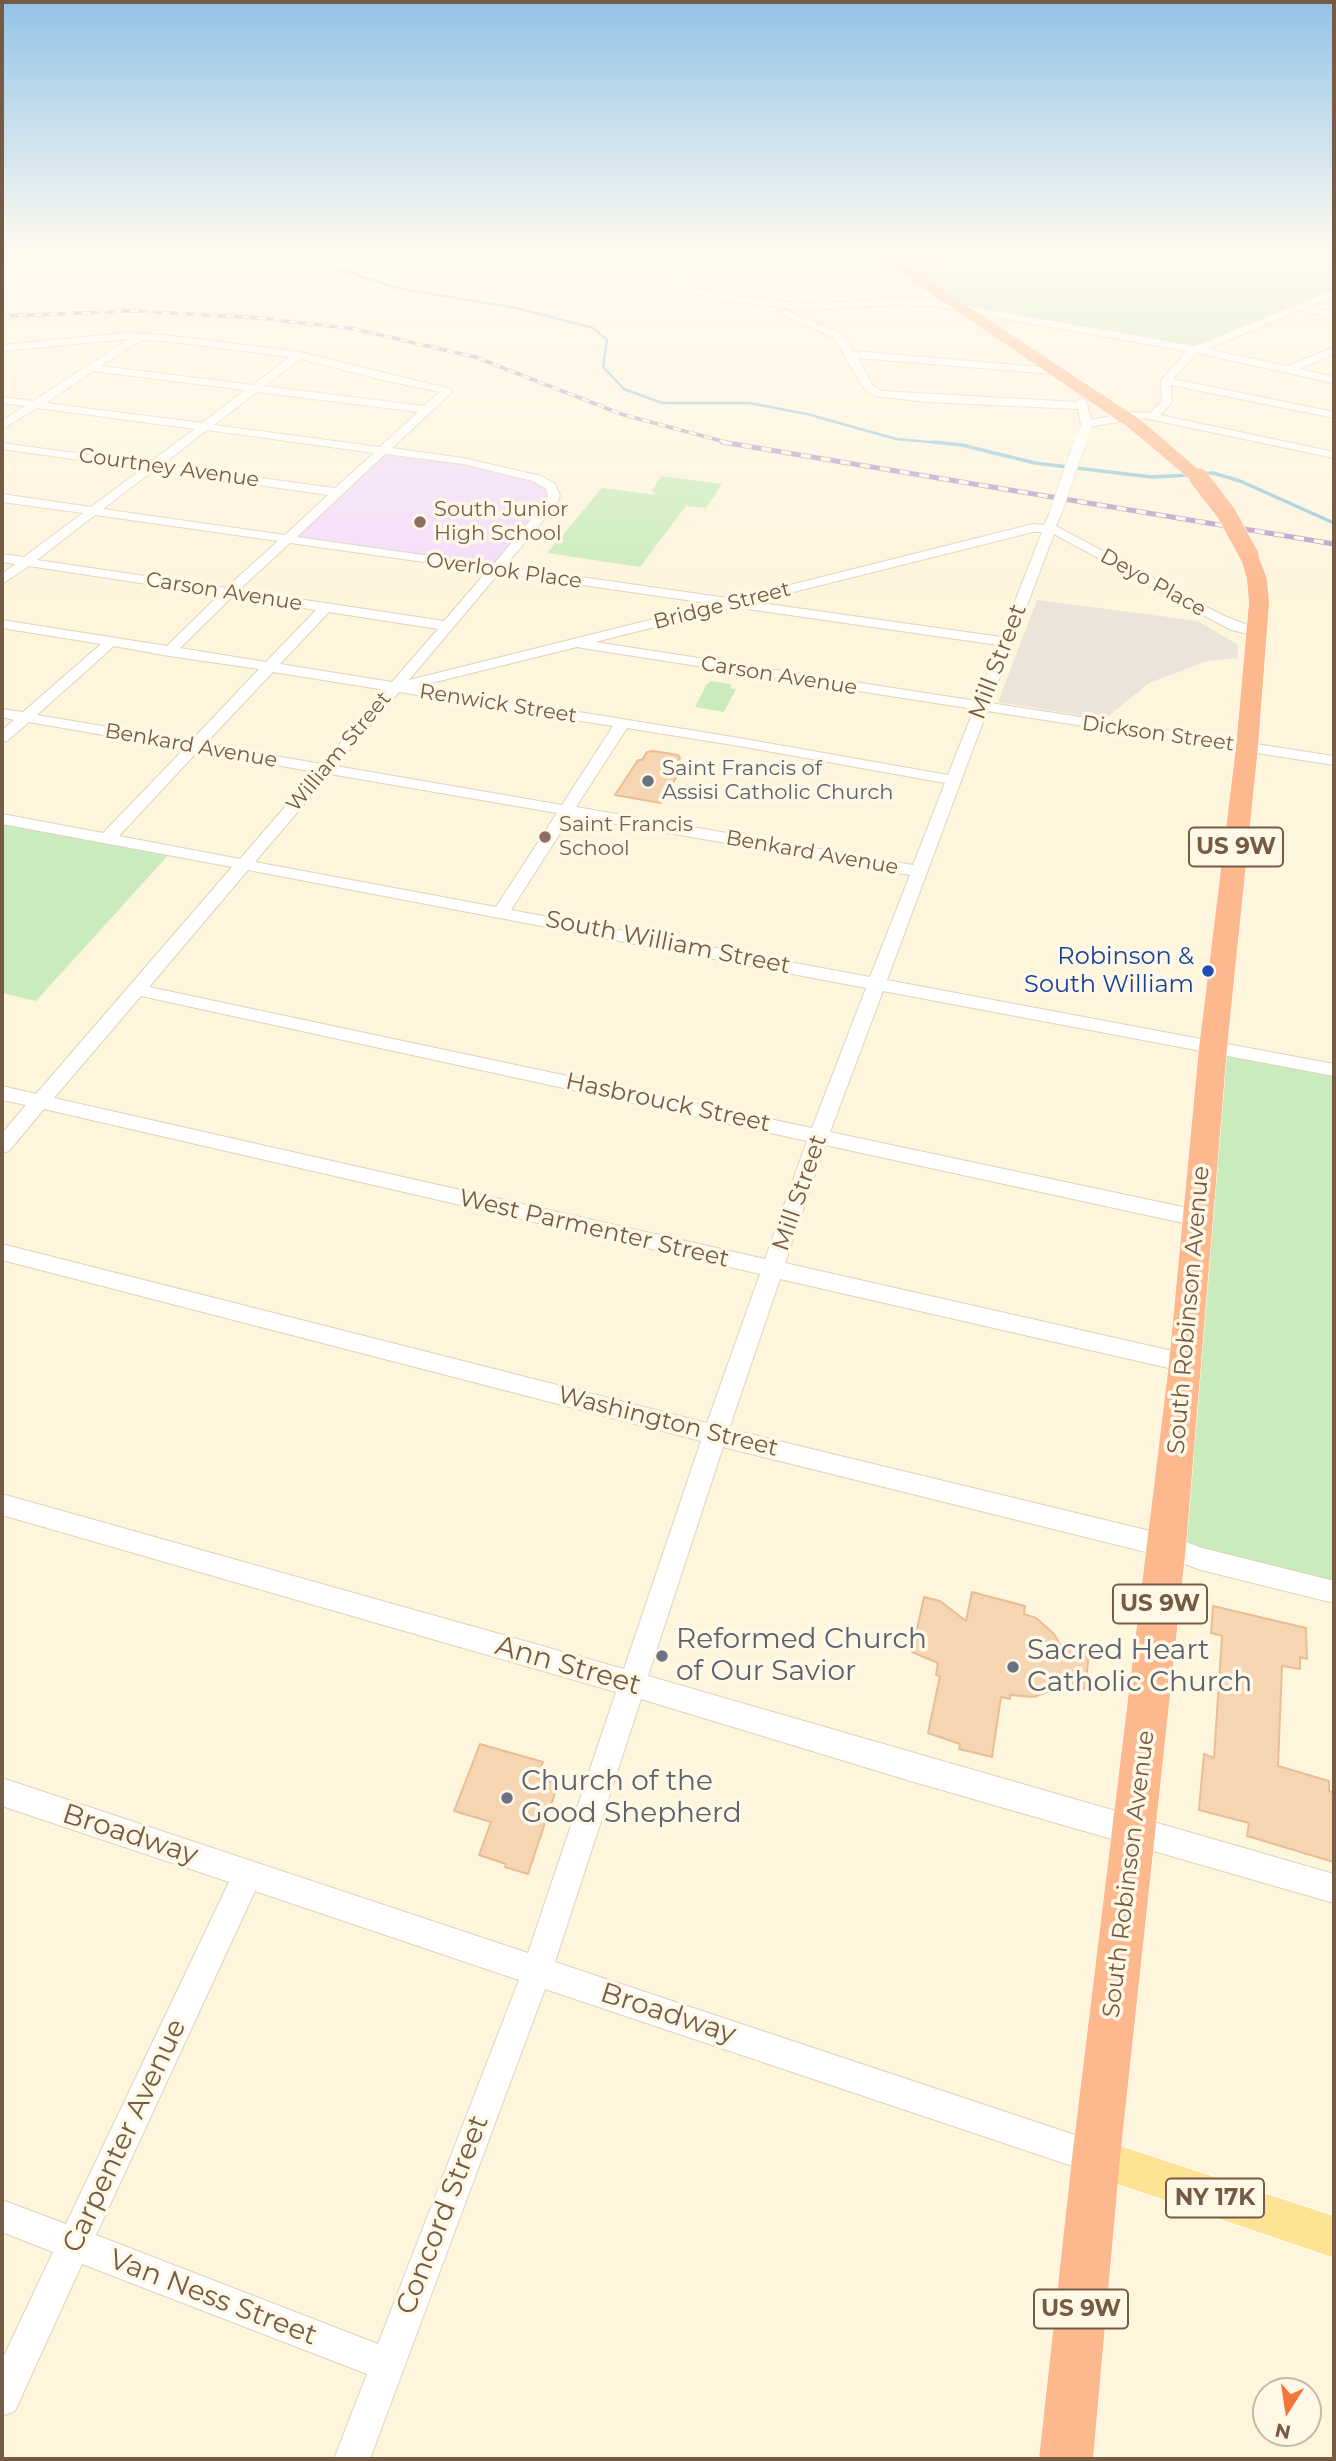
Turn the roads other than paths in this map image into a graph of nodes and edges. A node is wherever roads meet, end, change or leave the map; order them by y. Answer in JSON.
{"nodes":[{"id":1,"x":91,"y":368,"type":"joint"},
{"id":2,"x":282,"y":368,"type":"edge"},
{"id":3,"x":348,"y":368,"type":"edge"},
{"id":4,"x":859,"y":368,"type":"edge"},
{"id":5,"x":1015,"y":368,"type":"edge"},
{"id":6,"x":1047,"y":368,"type":"edge"},
{"id":7,"x":1177,"y":368,"type":"edge"},
{"id":8,"x":1285,"y":368,"type":"edge"},
{"id":9,"x":1290,"y":369,"type":"joint"},
{"id":10,"x":1052,"y":371,"type":"junction"},
{"id":11,"x":1334,"y":380,"type":"edge"},
{"id":12,"x":1167,"y":381,"type":"junction"},
{"id":13,"x":1072,"y":383,"type":"junction"},
{"id":14,"x":253,"y":389,"type":"junction"},
{"id":15,"x":2,"y":400,"type":"edge"},
{"id":16,"x":36,"y":404,"type":"junction"},
{"id":17,"x":1083,"y":407,"type":"junction"},
{"id":18,"x":428,"y":410,"type":"junction"},
{"id":19,"x":1334,"y":415,"type":"edge"},
{"id":20,"x":1123,"y":416,"type":"junction"},
{"id":21,"x":1087,"y":424,"type":"junction"},
{"id":22,"x":205,"y":425,"type":"junction"},
{"id":23,"x":1150,"y":425,"type":"junction"},
{"id":24,"x":2,"y":426,"type":"edge"},
{"id":25,"x":2,"y":446,"type":"edge"},
{"id":26,"x":382,"y":449,"type":"junction"},
{"id":27,"x":1334,"y":455,"type":"edge"},
{"id":28,"x":152,"y":466,"type":"junction"},
{"id":29,"x":336,"y":492,"type":"junction"},
{"id":30,"x":2,"y":498,"type":"edge"},
{"id":31,"x":93,"y":511,"type":"junction"},
{"id":32,"x":1053,"y":520,"type":"junction"},
{"id":33,"x":286,"y":539,"type":"junction"},
{"id":34,"x":2,"y":558,"type":"edge"},
{"id":35,"x":26,"y":561,"type":"junction"},
{"id":36,"x":495,"y":570,"type":"junction"},
{"id":37,"x":2,"y":580,"type":"edge"},
{"id":38,"x":229,"y":593,"type":"junction"},
{"id":39,"x":733,"y":603,"type":"junction"},
{"id":40,"x":325,"y":608,"type":"junction"},
{"id":41,"x":2,"y":624,"type":"edge"},
{"id":42,"x":447,"y":626,"type":"junction"},
{"id":43,"x":1258,"y":632,"type":"junction"},
{"id":44,"x":111,"y":642,"type":"junction"},
{"id":45,"x":1006,"y":642,"type":"junction"},
{"id":46,"x":577,"y":643,"type":"junction"},
{"id":47,"x":169,"y":652,"type":"junction"},
{"id":48,"x":268,"y":668,"type":"junction"},
{"id":49,"x":394,"y":688,"type":"junction"},
{"id":50,"x":981,"y":707,"type":"junction"},
{"id":51,"x":2,"y":713,"type":"edge"},
{"id":52,"x":26,"y":717,"type":"junction"},
{"id":53,"x":622,"y":724,"type":"junction"},
{"id":54,"x":2,"y":738,"type":"edge"},
{"id":55,"x":194,"y":746,"type":"junction"},
{"id":56,"x":1247,"y":747,"type":"junction"},
{"id":57,"x":1334,"y":760,"type":"edge"},
{"id":58,"x":325,"y":770,"type":"junction"},
{"id":59,"x":953,"y":779,"type":"junction"},
{"id":60,"x":566,"y":811,"type":"junction"},
{"id":61,"x":2,"y":819,"type":"edge"},
{"id":62,"x":106,"y":840,"type":"junction"},
{"id":63,"x":245,"y":863,"type":"junction"},
{"id":64,"x":918,"y":871,"type":"junction"},
{"id":65,"x":502,"y":911,"type":"junction"},
{"id":66,"x":877,"y":983,"type":"junction"},
{"id":67,"x":138,"y":990,"type":"junction"},
{"id":68,"x":1213,"y":1048,"type":"junction"},
{"id":69,"x":1334,"y":1070,"type":"edge"},
{"id":70,"x":2,"y":1093,"type":"edge"},
{"id":71,"x":40,"y":1102,"type":"junction"},
{"id":72,"x":820,"y":1135,"type":"junction"},
{"id":73,"x":2,"y":1146,"type":"edge"},
{"id":74,"x":1197,"y":1218,"type":"junction"},
{"id":75,"x":2,"y":1252,"type":"edge"},
{"id":76,"x":773,"y":1270,"type":"junction"},
{"id":77,"x":1186,"y":1363,"type":"junction"},
{"id":78,"x":715,"y":1435,"type":"junction"},
{"id":79,"x":2,"y":1504,"type":"edge"},
{"id":80,"x":1167,"y":1546,"type":"junction"},
{"id":81,"x":1334,"y":1592,"type":"edge"},
{"id":82,"x":634,"y":1684,"type":"junction"},
{"id":83,"x":2,"y":1792,"type":"edge"},
{"id":84,"x":1134,"y":1833,"type":"junction"},
{"id":85,"x":248,"y":1874,"type":"junction"},
{"id":86,"x":1334,"y":1889,"type":"edge"},
{"id":87,"x":537,"y":1971,"type":"junction"},
{"id":88,"x":1096,"y":2158,"type":"junction"},
{"id":89,"x":2,"y":2216,"type":"edge"},
{"id":90,"x":1334,"y":2237,"type":"edge"},
{"id":91,"x":74,"y":2245,"type":"junction"},
{"id":92,"x":386,"y":2364,"type":"junction"},
{"id":93,"x":2,"y":2398,"type":"edge"},
{"id":94,"x":352,"y":2459,"type":"edge"},
{"id":95,"x":1066,"y":2459,"type":"edge"}],
"edges":[{"from":1,"to":14,"type":"street"},
{"from":1,"to":16,"type":"street"},
{"from":2,"to":14,"type":"street"},
{"from":3,"to":18,"type":"street"},
{"from":4,"to":17,"type":"street"},
{"from":5,"to":10,"type":"street"},
{"from":6,"to":10,"type":"highway","number":"US 9W"},
{"from":7,"to":12,"type":"street"},
{"from":8,"to":9,"type":"street"},
{"from":9,"to":11,"type":"street"},
{"from":10,"to":13,"type":"highway","number":"US 9W"},
{"from":12,"to":19,"type":"street"},
{"from":12,"to":23,"type":"street"},
{"from":13,"to":17,"type":"street"},
{"from":13,"to":20,"type":"highway","number":"US 9W"},
{"from":14,"to":18,"type":"street"},
{"from":14,"to":22,"type":"street"},
{"from":15,"to":16,"type":"street"},
{"from":16,"to":22,"type":"street"},
{"from":16,"to":24,"type":"street"},
{"from":17,"to":21,"type":"street"},
{"from":18,"to":26,"type":"street"},
{"from":20,"to":21,"type":"street"},
{"from":20,"to":23,"type":"highway","number":"US 9W"},
{"from":21,"to":32,"type":"street","name":"Mill Street","bridge":true},
{"from":22,"to":26,"type":"street"},
{"from":22,"to":28,"type":"street"},
{"from":23,"to":27,"type":"street"},
{"from":23,"to":43,"type":"highway","name":"South Robinson Avenue","number":"US 9W","bridge":true},
{"from":25,"to":28,"type":"street","name":"Courtney Avenue"},
{"from":26,"to":29,"type":"street"},
{"from":26,"to":36,"type":"street","name":"William Street"},
{"from":28,"to":29,"type":"street","name":"Courtney Avenue"},
{"from":28,"to":31,"type":"street"},
{"from":29,"to":33,"type":"street"},
{"from":30,"to":31,"type":"street","name":"Overlook Place"},
{"from":31,"to":33,"type":"street","name":"Overlook Place"},
{"from":31,"to":35,"type":"street"},
{"from":32,"to":39,"type":"street","name":"Bridge Street"},
{"from":32,"to":43,"type":"street","name":"Deyo Place"},
{"from":32,"to":45,"type":"street","name":"Mill Street"},
{"from":33,"to":36,"type":"street","name":"Overlook Place"},
{"from":33,"to":38,"type":"street"},
{"from":34,"to":35,"type":"street","name":"Carson Avenue"},
{"from":35,"to":37,"type":"street"},
{"from":35,"to":38,"type":"street","name":"Carson Avenue"},
{"from":36,"to":39,"type":"street","name":"Overlook Place"},
{"from":36,"to":42,"type":"street","name":"William Street"},
{"from":38,"to":40,"type":"street","name":"Carson Avenue"},
{"from":38,"to":47,"type":"street"},
{"from":39,"to":45,"type":"street","name":"Overlook Place"},
{"from":39,"to":46,"type":"street","name":"Bridge Street"},
{"from":40,"to":42,"type":"street","name":"Carson Avenue"},
{"from":40,"to":48,"type":"street"},
{"from":41,"to":44,"type":"street","name":"Renwick Street"},
{"from":42,"to":49,"type":"street","name":"William Street"},
{"from":43,"to":56,"type":"highway","name":"South Robinson Avenue","number":"US 9W"},
{"from":44,"to":47,"type":"street","name":"Renwick Street"},
{"from":44,"to":52,"type":"street"},
{"from":45,"to":50,"type":"street","name":"Mill Street"},
{"from":46,"to":49,"type":"street","name":"Bridge Street"},
{"from":46,"to":50,"type":"street","name":"Carson Avenue"},
{"from":47,"to":48,"type":"street","name":"Renwick Street"},
{"from":48,"to":49,"type":"street","name":"Renwick Street"},
{"from":48,"to":55,"type":"street"},
{"from":49,"to":53,"type":"street","name":"Renwick Street"},
{"from":49,"to":58,"type":"street","name":"William Street"},
{"from":50,"to":56,"type":"street","name":"Dickson Street"},
{"from":50,"to":59,"type":"street","name":"Mill Street"},
{"from":51,"to":52,"type":"street","name":"Benkard Avenue"},
{"from":52,"to":54,"type":"street"},
{"from":52,"to":55,"type":"street","name":"Benkard Avenue"},
{"from":53,"to":59,"type":"street","name":"Renwick Street"},
{"from":53,"to":60,"type":"street"},
{"from":55,"to":58,"type":"street","name":"Benkard Avenue"},
{"from":55,"to":62,"type":"street"},
{"from":56,"to":57,"type":"street","name":"Dickson Street"},
{"from":56,"to":68,"type":"highway","name":"South Robinson Avenue","number":"US 9W"},
{"from":58,"to":60,"type":"street","name":"Benkard Avenue"},
{"from":58,"to":63,"type":"street","name":"William Street"},
{"from":59,"to":64,"type":"street","name":"Mill Street"},
{"from":60,"to":64,"type":"street","name":"Benkard Avenue"},
{"from":60,"to":65,"type":"street"},
{"from":61,"to":62,"type":"street","name":"South William Street"},
{"from":62,"to":63,"type":"street","name":"South William Street"},
{"from":63,"to":65,"type":"street","name":"South William Street"},
{"from":63,"to":67,"type":"street","name":"William Street"},
{"from":64,"to":66,"type":"street","name":"Mill Street"},
{"from":65,"to":66,"type":"street","name":"South William Street"},
{"from":66,"to":68,"type":"street","name":"South William Street"},
{"from":66,"to":72,"type":"street","name":"Mill Street"},
{"from":67,"to":71,"type":"street","name":"William Street"},
{"from":67,"to":72,"type":"street","name":"Hasbrouck Street"},
{"from":68,"to":69,"type":"street","name":"South William Street"},
{"from":68,"to":74,"type":"highway","name":"South Robinson Avenue","number":"US 9W"},
{"from":70,"to":71,"type":"street","name":"West Parmenter Street"},
{"from":71,"to":73,"type":"street","name":"William Street"},
{"from":71,"to":76,"type":"street","name":"West Parmenter Street"},
{"from":72,"to":74,"type":"street","name":"Hasbrouck Street"},
{"from":72,"to":76,"type":"street","name":"Mill Street"},
{"from":74,"to":77,"type":"highway","name":"South Robinson Avenue","number":"US 9W"},
{"from":75,"to":78,"type":"street","name":"Washington Street"},
{"from":76,"to":77,"type":"street","name":"West Parmenter Street"},
{"from":76,"to":78,"type":"street","name":"Mill Street"},
{"from":77,"to":80,"type":"highway","name":"South Robinson Avenue","number":"US 9W"},
{"from":78,"to":80,"type":"street","name":"Washington Street"},
{"from":78,"to":82,"type":"street","name":"Mill Street"},
{"from":79,"to":82,"type":"street","name":"Ann Street"},
{"from":80,"to":81,"type":"street","name":"Washington Street"},
{"from":80,"to":84,"type":"highway","name":"South Robinson Avenue","number":"US 9W"},
{"from":82,"to":84,"type":"street","name":"Ann Street"},
{"from":82,"to":87,"type":"street","name":"Mill Street"},
{"from":83,"to":85,"type":"street","name":"Broadway"},
{"from":84,"to":86,"type":"street","name":"Ann Street"},
{"from":84,"to":88,"type":"highway","name":"South Robinson Avenue","number":"US 9W"},
{"from":85,"to":87,"type":"street","name":"Broadway"},
{"from":85,"to":91,"type":"street","name":"Carpenter Avenue"},
{"from":87,"to":88,"type":"street","name":"Broadway"},
{"from":87,"to":92,"type":"street","name":"Concord Street"},
{"from":88,"to":90,"type":"main road","name":"Broadway","number":"NY 17K"},
{"from":88,"to":95,"type":"highway","number":"US 9W"},
{"from":89,"to":91,"type":"street","name":"Van Ness Street"},
{"from":91,"to":92,"type":"street","name":"Van Ness Street"},
{"from":91,"to":93,"type":"street","name":"Carpenter Avenue"},
{"from":92,"to":94,"type":"street","name":"Concord Street"}]}
